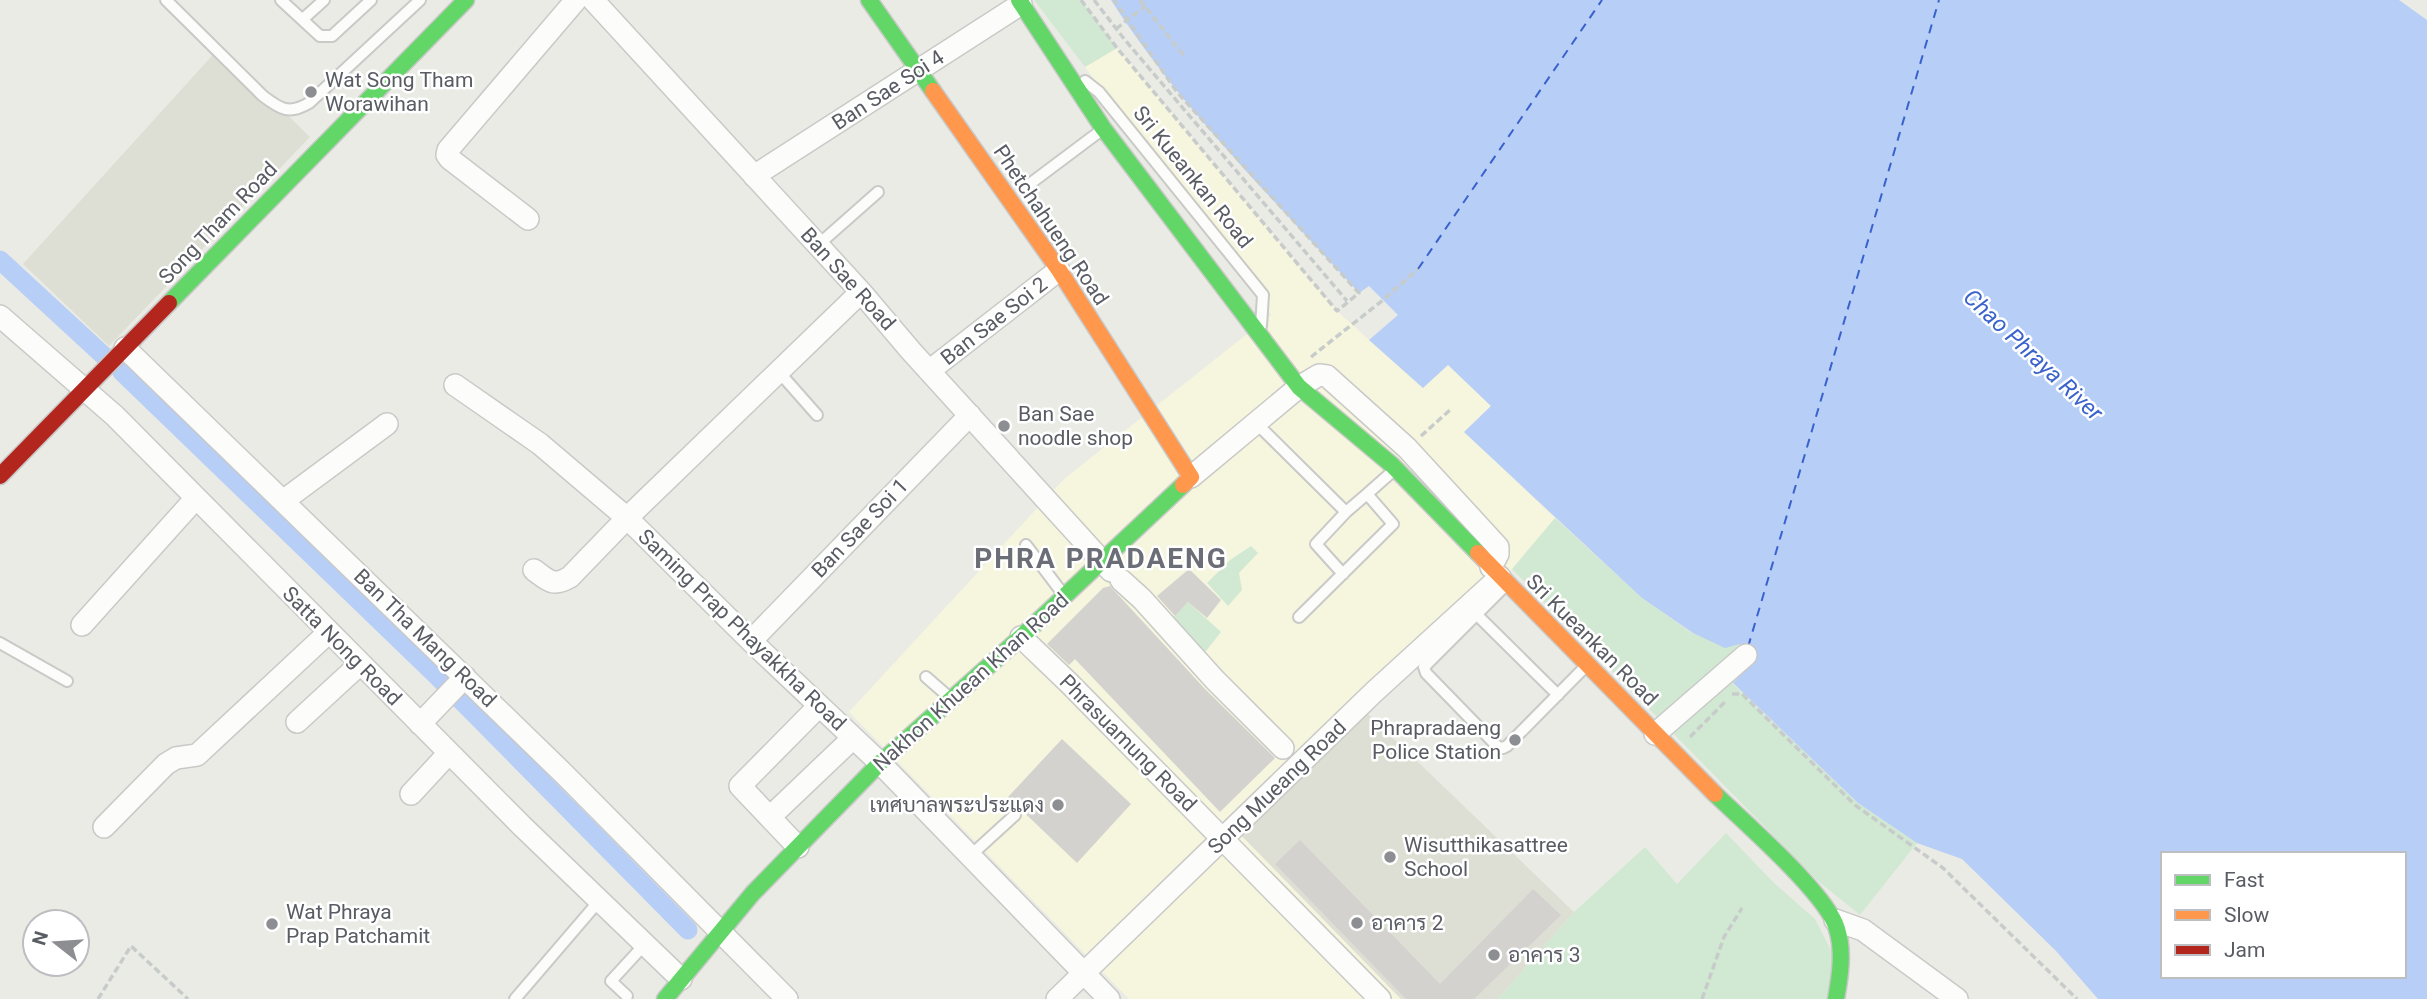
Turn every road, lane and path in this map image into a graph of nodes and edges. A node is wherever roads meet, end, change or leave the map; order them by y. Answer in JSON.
{"nodes":[{"id":1,"x":166,"y":0,"type":"edge"},
{"id":2,"x":281,"y":0,"type":"edge"},
{"id":3,"x":324,"y":0,"type":"edge"},
{"id":4,"x":371,"y":0,"type":"edge"},
{"id":5,"x":420,"y":0,"type":"edge"},
{"id":6,"x":466,"y":0,"type":"edge"},
{"id":7,"x":576,"y":0,"type":"edge"},
{"id":8,"x":593,"y":0,"type":"edge"},
{"id":9,"x":869,"y":0,"type":"edge"},
{"id":10,"x":1081,"y":0,"type":"edge"},
{"id":11,"x":1094,"y":0,"type":"edge"},
{"id":12,"x":1114,"y":0,"type":"edge"},
{"id":13,"x":1140,"y":0,"type":"edge"},
{"id":14,"x":1020,"y":2,"type":"edge"},
{"id":15,"x":1145,"y":6,"type":"junction"},
{"id":16,"x":303,"y":19,"type":"junction"},
{"id":17,"x":1116,"y":29,"type":"junction"},
{"id":18,"x":1184,"y":56,"type":"dead end"},
{"id":19,"x":1060,"y":61,"type":"junction"},
{"id":20,"x":918,"y":71,"type":"junction"},
{"id":21,"x":1104,"y":128,"type":"junction"},
{"id":22,"x":754,"y":176,"type":"junction"},
{"id":23,"x":1027,"y":186,"type":"dead end"},
{"id":24,"x":878,"y":192,"type":"dead end"},
{"id":25,"x":1189,"y":205,"type":"junction"},
{"id":26,"x":1172,"y":218,"type":"junction"},
{"id":27,"x":528,"y":219,"type":"dead end"},
{"id":28,"x":818,"y":245,"type":"junction"},
{"id":29,"x":1418,"y":269,"type":"dead end"},
{"id":30,"x":1059,"y":271,"type":"junction"},
{"id":31,"x":861,"y":292,"type":"junction"},
{"id":32,"x":1348,"y":301,"type":"junction"},
{"id":33,"x":0,"y":316,"type":"edge"},
{"id":34,"x":1261,"y":335,"type":"junction"},
{"id":35,"x":125,"y":348,"type":"junction"},
{"id":36,"x":929,"y":371,"type":"junction"},
{"id":37,"x":779,"y":372,"type":"junction"},
{"id":38,"x":1294,"y":381,"type":"junction"},
{"id":39,"x":455,"y":385,"type":"dead end"},
{"id":40,"x":84,"y":390,"type":"junction"},
{"id":41,"x":817,"y":415,"type":"dead end"},
{"id":42,"x":970,"y":415,"type":"junction"},
{"id":43,"x":1255,"y":422,"type":"junction"},
{"id":44,"x":387,"y":424,"type":"dead end"},
{"id":45,"x":1395,"y":469,"type":"junction"},
{"id":46,"x":0,"y":476,"type":"edge"},
{"id":47,"x":1191,"y":477,"type":"junction"},
{"id":48,"x":1367,"y":494,"type":"junction"},
{"id":49,"x":196,"y":498,"type":"junction"},
{"id":50,"x":284,"y":501,"type":"junction"},
{"id":51,"x":1346,"y":512,"type":"junction"},
{"id":52,"x":627,"y":518,"type":"junction"},
{"id":53,"x":1026,"y":545,"type":"dead end"},
{"id":54,"x":534,"y":570,"type":"dead end"},
{"id":55,"x":1111,"y":571,"type":"junction"},
{"id":56,"x":1343,"y":574,"type":"junction"},
{"id":57,"x":1499,"y":576,"type":"junction"},
{"id":58,"x":1064,"y":597,"type":"junction"},
{"id":59,"x":1476,"y":614,"type":"junction"},
{"id":60,"x":1298,"y":617,"type":"dead end"},
{"id":61,"x":82,"y":625,"type":"dead end"},
{"id":62,"x":328,"y":632,"type":"junction"},
{"id":63,"x":1021,"y":637,"type":"junction"},
{"id":64,"x":751,"y":641,"type":"junction"},
{"id":65,"x":0,"y":643,"type":"edge"},
{"id":66,"x":1746,"y":655,"type":"dead end"},
{"id":67,"x":360,"y":664,"type":"junction"},
{"id":68,"x":1587,"y":666,"type":"junction"},
{"id":69,"x":926,"y":677,"type":"dead end"},
{"id":70,"x":462,"y":680,"type":"junction"},
{"id":71,"x":67,"y":681,"type":"dead end"},
{"id":72,"x":1558,"y":695,"type":"junction"},
{"id":73,"x":951,"y":699,"type":"junction"},
{"id":74,"x":819,"y":706,"type":"junction"},
{"id":75,"x":297,"y":722,"type":"dead end"},
{"id":76,"x":420,"y":724,"type":"junction"},
{"id":77,"x":1655,"y":734,"type":"junction"},
{"id":78,"x":853,"y":738,"type":"junction"},
{"id":79,"x":1283,"y":748,"type":"dead end"},
{"id":80,"x":449,"y":753,"type":"junction"},
{"id":81,"x":1674,"y":753,"type":"junction"},
{"id":82,"x":880,"y":763,"type":"junction"},
{"id":83,"x":411,"y":794,"type":"dead end"},
{"id":84,"x":1015,"y":815,"type":"dead end"},
{"id":85,"x":770,"y":817,"type":"junction"},
{"id":86,"x":104,"y":827,"type":"dead end"},
{"id":87,"x":1223,"y":839,"type":"junction"},
{"id":88,"x":798,"y":847,"type":"junction"},
{"id":89,"x":970,"y":856,"type":"junction"},
{"id":90,"x":599,"y":901,"type":"junction"},
{"id":91,"x":1742,"y":908,"type":"dead end"},
{"id":92,"x":1835,"y":920,"type":"junction"},
{"id":93,"x":720,"y":931,"type":"junction"},
{"id":94,"x":645,"y":944,"type":"junction"},
{"id":95,"x":1083,"y":973,"type":"junction"},
{"id":96,"x":681,"y":979,"type":"junction"},
{"id":97,"x":627,"y":996,"type":"dead end"},
{"id":98,"x":98,"y":999,"type":"edge"},
{"id":99,"x":188,"y":999,"type":"edge"},
{"id":100,"x":515,"y":999,"type":"edge"},
{"id":101,"x":665,"y":999,"type":"edge"},
{"id":102,"x":787,"y":999,"type":"edge"},
{"id":103,"x":1056,"y":999,"type":"edge"},
{"id":104,"x":1109,"y":999,"type":"edge"},
{"id":105,"x":1380,"y":999,"type":"edge"},
{"id":106,"x":1702,"y":999,"type":"edge"},
{"id":107,"x":1836,"y":999,"type":"edge"},
{"id":108,"x":1957,"y":999,"type":"edge"},
{"id":109,"x":2077,"y":999,"type":"edge"}],
"edges":[{"from":1,"to":5,"type":"lane"},
{"from":2,"to":16,"type":"lane"},
{"from":3,"to":16,"type":"lane"},
{"from":4,"to":16,"type":"lane"},
{"from":6,"to":35,"type":"street","name":"Song Tham Road"},
{"from":7,"to":27,"type":"street"},
{"from":8,"to":22,"type":"street","name":"Ban Sae Road"},
{"from":9,"to":20,"type":"street","name":"Phetchahueng Road"},
{"from":10,"to":32,"type":"path"},
{"from":11,"to":17,"type":"path"},
{"from":12,"to":32,"type":"path"},
{"from":13,"to":15,"type":"path"},
{"from":14,"to":19,"type":"street","name":"Sri Kueankan Road"},
{"from":14,"to":20,"type":"street","name":"Ban Sae Soi 4"},
{"from":15,"to":17,"type":"path"},
{"from":15,"to":18,"type":"path"},
{"from":17,"to":32,"type":"path"},
{"from":19,"to":21,"type":"street","name":"Sri Kueankan Road"},
{"from":19,"to":25,"type":"lane","name":"Sri Kueankan Road"},
{"from":20,"to":22,"type":"street","name":"Ban Sae Soi 4"},
{"from":20,"to":30,"type":"street","name":"Phetchahueng Road"},
{"from":21,"to":23,"type":"lane"},
{"from":21,"to":26,"type":"street","name":"Sri Kueankan Road"},
{"from":22,"to":28,"type":"street","name":"Ban Sae Road"},
{"from":24,"to":28,"type":"lane"},
{"from":25,"to":26,"type":"lane"},
{"from":25,"to":34,"type":"lane","name":"Sri Kueankan Road"},
{"from":26,"to":34,"type":"street","name":"Sri Kueankan Road"},
{"from":28,"to":31,"type":"street","name":"Ban Sae Road"},
{"from":29,"to":38,"type":"path"},
{"from":30,"to":36,"type":"street","name":"Ban Sae Soi 2"},
{"from":30,"to":47,"type":"street","name":"Phetchahueng Road"},
{"from":31,"to":36,"type":"street","name":"Ban Sae Road"},
{"from":31,"to":37,"type":"street","name":"Saming Prap Phayakkha Road"},
{"from":33,"to":40,"type":"street","name":"Satta Nong Road"},
{"from":34,"to":38,"type":"street","name":"Sri Kueankan Road"},
{"from":35,"to":40,"type":"street","name":"Song Tham Road"},
{"from":35,"to":50,"type":"street","name":"Ban Tha Mang Road"},
{"from":36,"to":42,"type":"street","name":"Ban Sae Road"},
{"from":37,"to":41,"type":"lane"},
{"from":37,"to":52,"type":"street","name":"Saming Prap Phayakkha Road"},
{"from":38,"to":43,"type":"street","name":"Nakhon Khuean Khan Road"},
{"from":38,"to":45,"type":"street","name":"Sri Kueankan Road"},
{"from":38,"to":57,"type":"street"},
{"from":39,"to":52,"type":"street"},
{"from":40,"to":46,"type":"street","name":"Song Tham Road"},
{"from":40,"to":49,"type":"street","name":"Satta Nong Road"},
{"from":42,"to":55,"type":"street","name":"Ban Sae Road"},
{"from":42,"to":64,"type":"street","name":"Ban Sae Soi 1"},
{"from":43,"to":47,"type":"street","name":"Nakhon Khuean Khan Road"},
{"from":43,"to":51,"type":"lane"},
{"from":44,"to":50,"type":"street"},
{"from":45,"to":48,"type":"lane"},
{"from":45,"to":57,"type":"street","name":"Sri Kueankan Road"},
{"from":47,"to":55,"type":"street","name":"Nakhon Khuean Khan Road"},
{"from":48,"to":51,"type":"lane"},
{"from":48,"to":56,"type":"lane"},
{"from":49,"to":61,"type":"street"},
{"from":49,"to":62,"type":"street","name":"Satta Nong Road"},
{"from":50,"to":70,"type":"street","name":"Ban Tha Mang Road"},
{"from":51,"to":56,"type":"lane"},
{"from":52,"to":54,"type":"street"},
{"from":52,"to":64,"type":"street","name":"Saming Prap Phayakkha Road"},
{"from":53,"to":58,"type":"lane"},
{"from":55,"to":58,"type":"street","name":"Nakhon Khuean Khan Road"},
{"from":55,"to":79,"type":"street","name":"Ban Sae Road"},
{"from":56,"to":60,"type":"lane"},
{"from":57,"to":59,"type":"lane"},
{"from":57,"to":68,"type":"street","name":"Sri Kueankan Road"},
{"from":57,"to":87,"type":"street","name":"Song Mueang Road"},
{"from":58,"to":63,"type":"street","name":"Nakhon Khuean Khan Road"},
{"from":59,"to":72,"type":"lane"},
{"from":59,"to":72,"type":"lane"},
{"from":62,"to":67,"type":"street","name":"Satta Nong Road"},
{"from":62,"to":86,"type":"street"},
{"from":63,"to":73,"type":"street","name":"Nakhon Khuean Khan Road"},
{"from":63,"to":87,"type":"street","name":"Phrasuamung Road"},
{"from":64,"to":74,"type":"street","name":"Saming Prap Phayakkha Road"},
{"from":65,"to":71,"type":"lane"},
{"from":66,"to":77,"type":"street"},
{"from":67,"to":75,"type":"street"},
{"from":67,"to":76,"type":"street","name":"Satta Nong Road"},
{"from":68,"to":72,"type":"lane"},
{"from":68,"to":77,"type":"street","name":"Sri Kueankan Road"},
{"from":69,"to":73,"type":"lane"},
{"from":70,"to":76,"type":"street"},
{"from":70,"to":93,"type":"street","name":"Ban Tha Mang Road"},
{"from":73,"to":82,"type":"street","name":"Nakhon Khuean Khan Road"},
{"from":74,"to":78,"type":"street","name":"Saming Prap Phayakkha Road"},
{"from":74,"to":85,"type":"street"},
{"from":76,"to":80,"type":"street","name":"Satta Nong Road"},
{"from":77,"to":81,"type":"street","name":"Sri Kueankan Road"},
{"from":78,"to":82,"type":"street","name":"Saming Prap Phayakkha Road"},
{"from":78,"to":85,"type":"street"},
{"from":80,"to":83,"type":"street"},
{"from":80,"to":90,"type":"street","name":"Satta Nong Road"},
{"from":81,"to":92,"type":"street","name":"Sri Kueankan Road"},
{"from":81,"to":109,"type":"path"},
{"from":82,"to":88,"type":"street","name":"Nakhon Khuean Khan Road"},
{"from":82,"to":89,"type":"street","name":"Saming Prap Phayakkha Road"},
{"from":84,"to":89,"type":"lane"},
{"from":85,"to":88,"type":"street"},
{"from":87,"to":95,"type":"street","name":"Song Mueang Road"},
{"from":87,"to":105,"type":"street","name":"Phrasuamung Road"},
{"from":88,"to":93,"type":"street","name":"Nakhon Khuean Khan Road"},
{"from":89,"to":95,"type":"street","name":"Saming Prap Phayakkha Road"},
{"from":90,"to":94,"type":"street","name":"Satta Nong Road"},
{"from":90,"to":100,"type":"lane"},
{"from":91,"to":106,"type":"path"},
{"from":92,"to":107,"type":"street"},
{"from":92,"to":108,"type":"street"},
{"from":93,"to":96,"type":"street","name":"Nakhon Khuean Khan Road"},
{"from":93,"to":102,"type":"street","name":"Ban Tha Mang Road"},
{"from":94,"to":96,"type":"street","name":"Satta Nong Road"},
{"from":94,"to":97,"type":"lane"},
{"from":95,"to":103,"type":"street","name":"Song Mueang Road"},
{"from":95,"to":104,"type":"street","name":"Saming Prap Phayakkha Road"},
{"from":96,"to":101,"type":"street","name":"Nakhon Khuean Khan Road"},
{"from":98,"to":99,"type":"path"}]}
